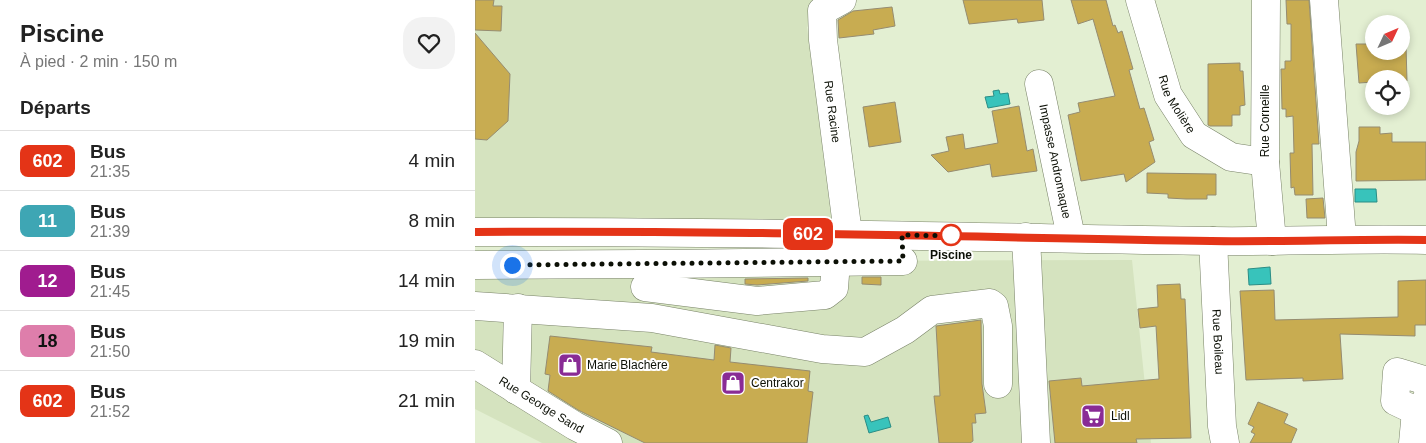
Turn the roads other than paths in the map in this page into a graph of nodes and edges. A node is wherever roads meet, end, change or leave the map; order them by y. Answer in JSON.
{"nodes":[{"id":1,"x":841,"y":0,"type":"edge"},
{"id":2,"x":1140,"y":0,"type":"edge"},
{"id":3,"x":1266,"y":0,"type":"edge"},
{"id":4,"x":1324,"y":0,"type":"edge"},
{"id":5,"x":1039,"y":84,"type":"dead end"},
{"id":6,"x":1265,"y":162,"type":"junction"},
{"id":7,"x":475,"y":232,"type":"edge"},
{"id":8,"x":633,"y":232,"type":"junction"},
{"id":9,"x":848,"y":234,"type":"junction"},
{"id":10,"x":1026,"y":236,"type":"junction"},
{"id":11,"x":1071,"y":237,"type":"junction"},
{"id":12,"x":1342,"y":238,"type":"junction"},
{"id":13,"x":1426,"y":240,"type":"edge"},
{"id":14,"x":1213,"y":241,"type":"junction"},
{"id":15,"x":1272,"y":241,"type":"junction"},
{"id":16,"x":903,"y":248,"type":"junction"},
{"id":17,"x":724,"y":263,"type":"junction"},
{"id":18,"x":475,"y":265,"type":"edge"},
{"id":19,"x":836,"y":269,"type":"junction"},
{"id":20,"x":643,"y":276,"type":"junction"},
{"id":21,"x":724,"y":297,"type":"junction"},
{"id":22,"x":475,"y":306,"type":"edge"},
{"id":23,"x":519,"y":308,"type":"junction"},
{"id":24,"x":652,"y":318,"type":"junction"},
{"id":25,"x":475,"y":364,"type":"edge"},
{"id":26,"x":998,"y":384,"type":"dead end"},
{"id":27,"x":1426,"y":385,"type":"edge"},
{"id":28,"x":516,"y":390,"type":"junction"},
{"id":29,"x":1421,"y":406,"type":"edge"},
{"id":30,"x":608,"y":443,"type":"edge"},
{"id":31,"x":1036,"y":443,"type":"edge"},
{"id":32,"x":1225,"y":443,"type":"edge"},
{"id":33,"x":1413,"y":443,"type":"edge"}],
"edges":[{"from":1,"to":9,"type":"street","name":"Rue Racine"},
{"from":2,"to":6,"type":"street","name":"Rue Molière"},
{"from":3,"to":6,"type":"street","name":"Rue Corneille"},
{"from":4,"to":12,"type":"street"},
{"from":5,"to":11,"type":"street","name":"Impasse Andromaque"},
{"from":6,"to":15,"type":"street","name":"Rue Corneille"},
{"from":7,"to":8,"type":"street"},
{"from":8,"to":9,"type":"street"},
{"from":8,"to":20,"type":"street"},
{"from":9,"to":16,"type":"street"},
{"from":10,"to":11,"type":"street"},
{"from":10,"to":16,"type":"street"},
{"from":10,"to":31,"type":"street"},
{"from":11,"to":14,"type":"street"},
{"from":12,"to":13,"type":"street"},
{"from":12,"to":15,"type":"street"},
{"from":14,"to":15,"type":"street"},
{"from":14,"to":32,"type":"street","name":"Rue Boileau"},
{"from":16,"to":19,"type":"street"},
{"from":17,"to":19,"type":"street"},
{"from":17,"to":20,"type":"street"},
{"from":17,"to":21,"type":"street"},
{"from":18,"to":20,"type":"street"},
{"from":19,"to":21,"type":"street"},
{"from":20,"to":21,"type":"street"},
{"from":20,"to":24,"type":"street"},
{"from":22,"to":23,"type":"street"},
{"from":23,"to":24,"type":"street"},
{"from":23,"to":28,"type":"street"},
{"from":24,"to":26,"type":"street"},
{"from":25,"to":28,"type":"street","name":"Rue George Sand"},
{"from":27,"to":29,"type":"street"},
{"from":28,"to":30,"type":"street","name":"Rue George Sand"},
{"from":29,"to":33,"type":"street"}]}
